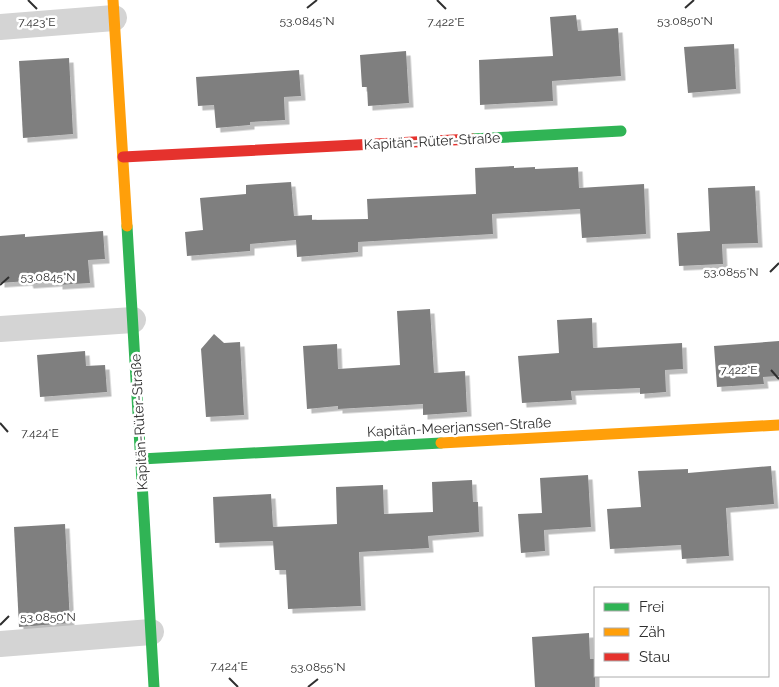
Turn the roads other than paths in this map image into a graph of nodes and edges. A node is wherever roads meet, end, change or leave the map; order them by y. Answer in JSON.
{"nodes":[{"id":1,"x":114,"y":9,"type":"edge"},
{"id":2,"x":0,"y":27,"type":"edge"},
{"id":3,"x":622,"y":131,"type":"dead end"},
{"id":4,"x":123,"y":157,"type":"junction"},
{"id":5,"x":133,"y":320,"type":"junction"},
{"id":6,"x":0,"y":330,"type":"edge"},
{"id":7,"x":779,"y":425,"type":"edge"},
{"id":8,"x":141,"y":458,"type":"junction"},
{"id":9,"x":151,"y":632,"type":"junction"},
{"id":10,"x":0,"y":644,"type":"edge"},
{"id":11,"x":154,"y":687,"type":"edge"}],
"edges":[{"from":1,"to":2,"type":"street","name":"Kapitän-Rüter-Straße"},
{"from":1,"to":4,"type":"street","name":"Kapitän-Rüter-Straße"},
{"from":3,"to":4,"type":"street","name":"Kapitän-Rüter-Straße"},
{"from":4,"to":5,"type":"street","name":"Kapitän-Rüter-Straße"},
{"from":5,"to":6,"type":"street"},
{"from":5,"to":8,"type":"street","name":"Kapitän-Rüter-Straße"},
{"from":7,"to":8,"type":"street","name":"Kapitän-Meerjanssen-Straße"},
{"from":8,"to":9,"type":"street","name":"Kapitän-Rüter-Straße"},
{"from":9,"to":10,"type":"street"},
{"from":9,"to":11,"type":"street","name":"Kapitän-Rüter-Straße"}]}
